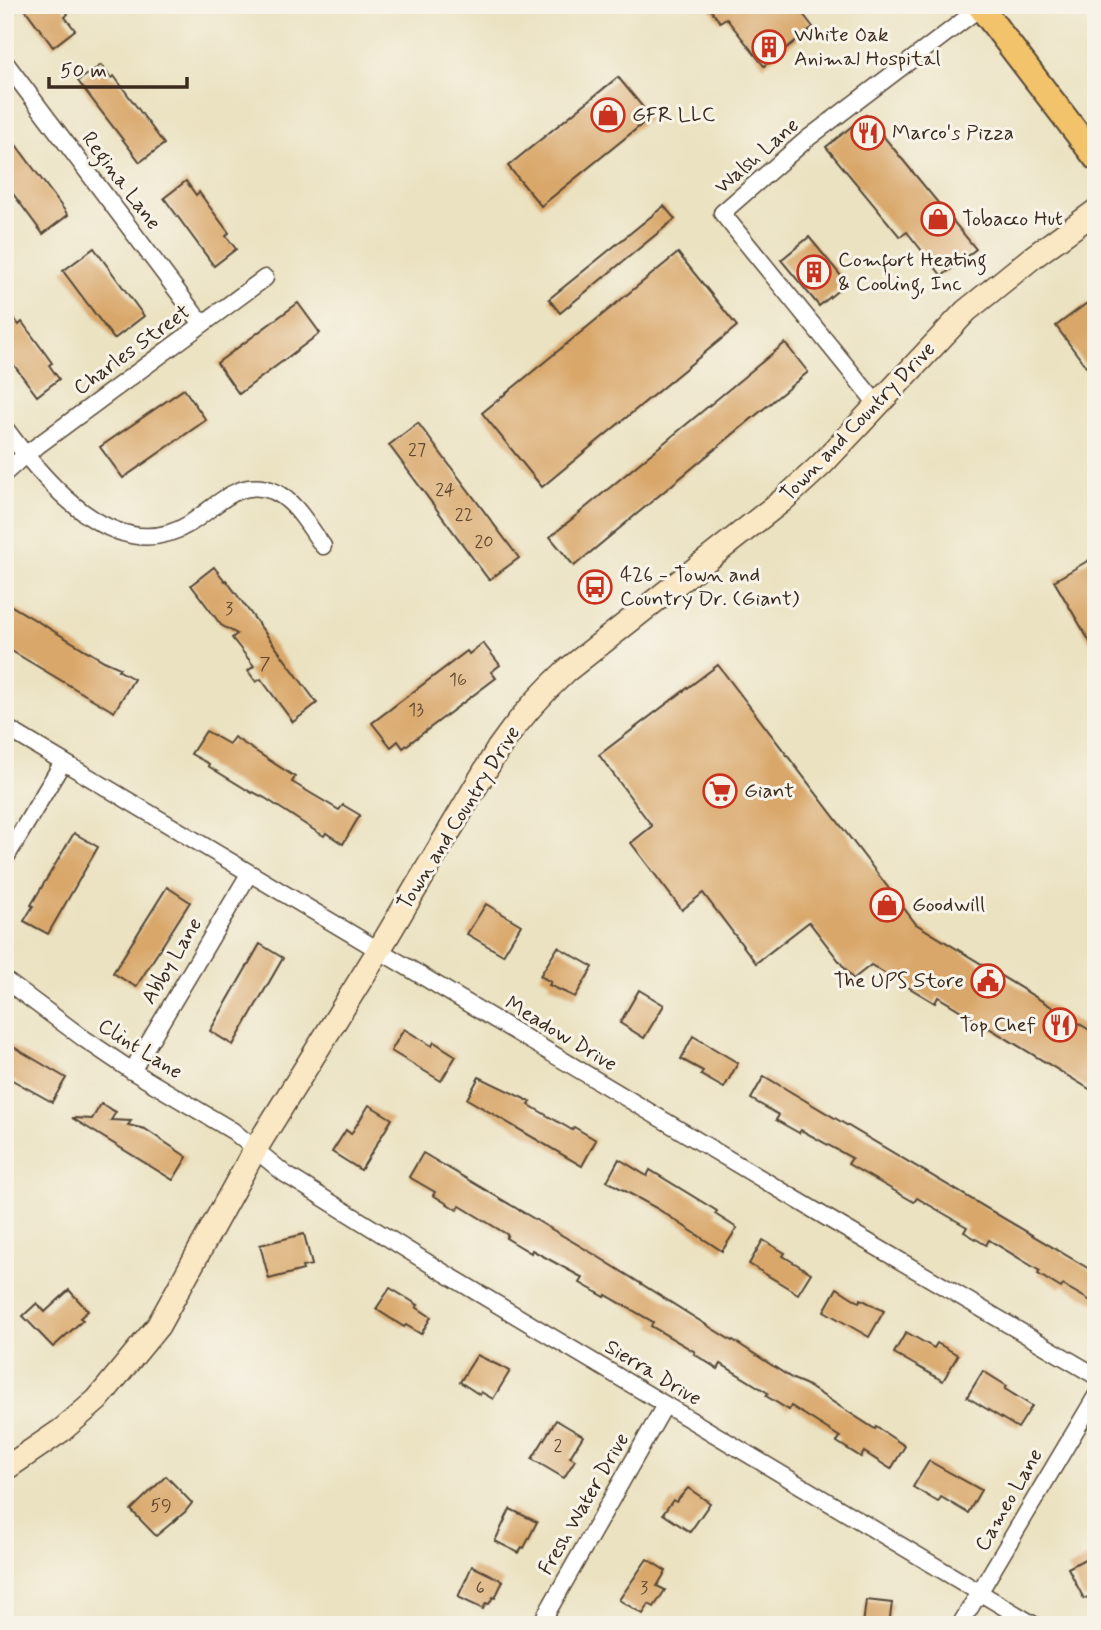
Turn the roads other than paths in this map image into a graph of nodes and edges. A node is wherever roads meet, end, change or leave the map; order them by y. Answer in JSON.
{"nodes":[{"id":1,"x":980,"y":6,"type":"edge"},
{"id":2,"x":5,"y":62,"type":"edge"},
{"id":3,"x":1096,"y":158,"type":"edge"},
{"id":4,"x":1096,"y":211,"type":"edge"},
{"id":5,"x":265,"y":278,"type":"dead end"},
{"id":6,"x":202,"y":324,"type":"junction"},
{"id":7,"x":877,"y":404,"type":"junction"},
{"id":8,"x":5,"y":428,"type":"edge"},
{"id":9,"x":25,"y":455,"type":"junction"},
{"id":10,"x":5,"y":473,"type":"edge"},
{"id":11,"x":323,"y":546,"type":"dead end"},
{"id":12,"x":5,"y":727,"type":"edge"},
{"id":13,"x":63,"y":762,"type":"junction"},
{"id":14,"x":5,"y":859,"type":"edge"},
{"id":15,"x":249,"y":874,"type":"junction"},
{"id":16,"x":379,"y":950,"type":"junction"},
{"id":17,"x":5,"y":981,"type":"edge"},
{"id":18,"x":132,"y":1071,"type":"junction"},
{"id":19,"x":256,"y":1148,"type":"junction"},
{"id":20,"x":1096,"y":1376,"type":"edge"},
{"id":21,"x":1096,"y":1396,"type":"edge"},
{"id":22,"x":666,"y":1405,"type":"junction"},
{"id":23,"x":5,"y":1469,"type":"edge"},
{"id":24,"x":979,"y":1592,"type":"junction"},
{"id":25,"x":540,"y":1625,"type":"edge"},
{"id":26,"x":960,"y":1625,"type":"edge"},
{"id":27,"x":1034,"y":1625,"type":"edge"}],
"edges":[{"from":1,"to":3,"type":"main road"},
{"from":1,"to":7,"type":"street","name":"Walsh Lane"},
{"from":2,"to":6,"type":"street","name":"Regina Lane"},
{"from":4,"to":7,"type":"street","name":"Town and Country Drive"},
{"from":5,"to":6,"type":"street","name":"Charles Street"},
{"from":6,"to":9,"type":"street","name":"Charles Street"},
{"from":7,"to":16,"type":"street","name":"Town and Country Drive"},
{"from":8,"to":9,"type":"street"},
{"from":9,"to":10,"type":"street","name":"Charles Street"},
{"from":9,"to":11,"type":"street"},
{"from":12,"to":13,"type":"street","name":"Meadow Drive"},
{"from":13,"to":14,"type":"street"},
{"from":13,"to":15,"type":"street","name":"Meadow Drive"},
{"from":15,"to":16,"type":"street","name":"Meadow Drive"},
{"from":15,"to":18,"type":"street","name":"Abby Lane"},
{"from":16,"to":19,"type":"street","name":"Town and Country Drive"},
{"from":16,"to":20,"type":"street","name":"Meadow Drive"},
{"from":17,"to":18,"type":"street","name":"Clint Lane"},
{"from":18,"to":19,"type":"street","name":"Clint Lane"},
{"from":19,"to":22,"type":"street","name":"Sierra Drive"},
{"from":19,"to":23,"type":"street","name":"Town and Country Drive"},
{"from":21,"to":24,"type":"street","name":"Cameo Lane"},
{"from":22,"to":24,"type":"street","name":"Sierra Drive"},
{"from":22,"to":25,"type":"street","name":"Fresh Water Drive"},
{"from":24,"to":26,"type":"street","name":"Cameo Lane"},
{"from":24,"to":27,"type":"street","name":"Sierra Drive"}]}
